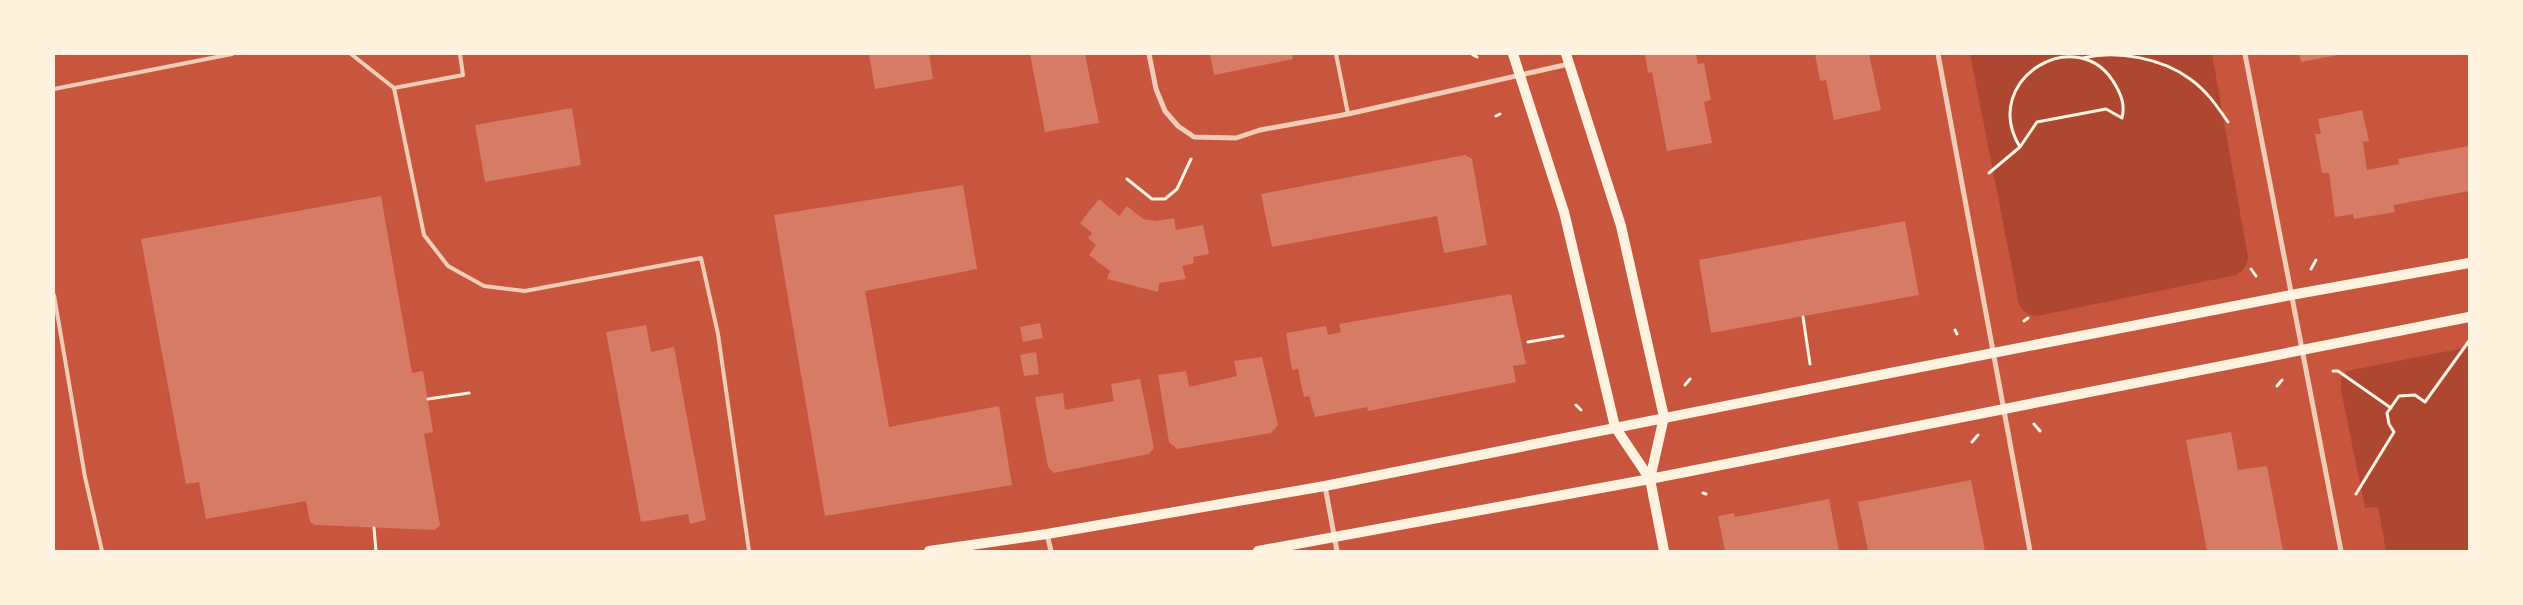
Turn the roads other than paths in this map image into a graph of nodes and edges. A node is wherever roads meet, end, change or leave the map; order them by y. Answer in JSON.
{"nodes":[{"id":1,"x":200,"y":54,"type":"edge"},
{"id":2,"x":232,"y":54,"type":"edge"},
{"id":3,"x":351,"y":54,"type":"edge"},
{"id":4,"x":460,"y":54,"type":"edge"},
{"id":5,"x":1149,"y":54,"type":"edge"},
{"id":6,"x":1336,"y":54,"type":"edge"},
{"id":7,"x":1513,"y":54,"type":"edge"},
{"id":8,"x":1566,"y":54,"type":"edge"},
{"id":9,"x":1938,"y":54,"type":"edge"},
{"id":10,"x":2245,"y":54,"type":"edge"},
{"id":11,"x":201,"y":60,"type":"junction"},
{"id":12,"x":1569,"y":64,"type":"junction"},
{"id":13,"x":1520,"y":76,"type":"junction"},
{"id":14,"x":394,"y":88,"type":"junction"},
{"id":15,"x":54,"y":89,"type":"edge"},
{"id":16,"x":1348,"y":114,"type":"junction"},
{"id":17,"x":2469,"y":263,"type":"edge"},
{"id":18,"x":54,"y":295,"type":"edge"},
{"id":19,"x":2291,"y":295,"type":"junction"},
{"id":20,"x":2469,"y":317,"type":"edge"},
{"id":21,"x":2302,"y":348,"type":"junction"},
{"id":22,"x":1994,"y":352,"type":"junction"},
{"id":23,"x":2003,"y":410,"type":"junction"},
{"id":24,"x":1664,"y":417,"type":"junction"},
{"id":25,"x":1615,"y":427,"type":"junction"},
{"id":26,"x":1650,"y":479,"type":"junction"},
{"id":27,"x":1325,"y":486,"type":"junction"},
{"id":28,"x":1047,"y":534,"type":"junction"},
{"id":29,"x":1335,"y":538,"type":"junction"},
{"id":30,"x":102,"y":551,"type":"edge"},
{"id":31,"x":749,"y":551,"type":"edge"},
{"id":32,"x":929,"y":551,"type":"edge"},
{"id":33,"x":1051,"y":551,"type":"edge"},
{"id":34,"x":1258,"y":551,"type":"edge"},
{"id":35,"x":1337,"y":551,"type":"edge"},
{"id":36,"x":1664,"y":551,"type":"edge"},
{"id":37,"x":2030,"y":551,"type":"edge"},
{"id":38,"x":2341,"y":551,"type":"edge"}],
"edges":[{"from":1,"to":11,"type":"lane"},
{"from":2,"to":11,"type":"lane"},
{"from":3,"to":14,"type":"lane"},
{"from":4,"to":14,"type":"lane"},
{"from":5,"to":16,"type":"street"},
{"from":6,"to":16,"type":"lane"},
{"from":7,"to":13,"type":"main road"},
{"from":8,"to":12,"type":"main road"},
{"from":9,"to":22,"type":"street"},
{"from":10,"to":19,"type":"street"},
{"from":11,"to":15,"type":"lane"},
{"from":12,"to":13,"type":"street"},
{"from":12,"to":24,"type":"main road"},
{"from":13,"to":16,"type":"street"},
{"from":13,"to":25,"type":"main road"},
{"from":14,"to":31,"type":"lane"},
{"from":17,"to":19,"type":"main road"},
{"from":18,"to":30,"type":"lane"},
{"from":19,"to":21,"type":"street"},
{"from":19,"to":22,"type":"main road"},
{"from":20,"to":21,"type":"main road"},
{"from":21,"to":23,"type":"main road"},
{"from":21,"to":38,"type":"street"},
{"from":22,"to":23,"type":"street"},
{"from":22,"to":24,"type":"main road"},
{"from":23,"to":26,"type":"main road"},
{"from":23,"to":37,"type":"street"},
{"from":24,"to":25,"type":"main road"},
{"from":24,"to":26,"type":"main road"},
{"from":25,"to":26,"type":"main road"},
{"from":25,"to":27,"type":"main road"},
{"from":26,"to":29,"type":"main road"},
{"from":26,"to":36,"type":"main road"},
{"from":27,"to":28,"type":"main road"},
{"from":27,"to":29,"type":"street"},
{"from":28,"to":32,"type":"main road"},
{"from":28,"to":33,"type":"street"},
{"from":29,"to":34,"type":"main road"},
{"from":29,"to":35,"type":"street"}]}
